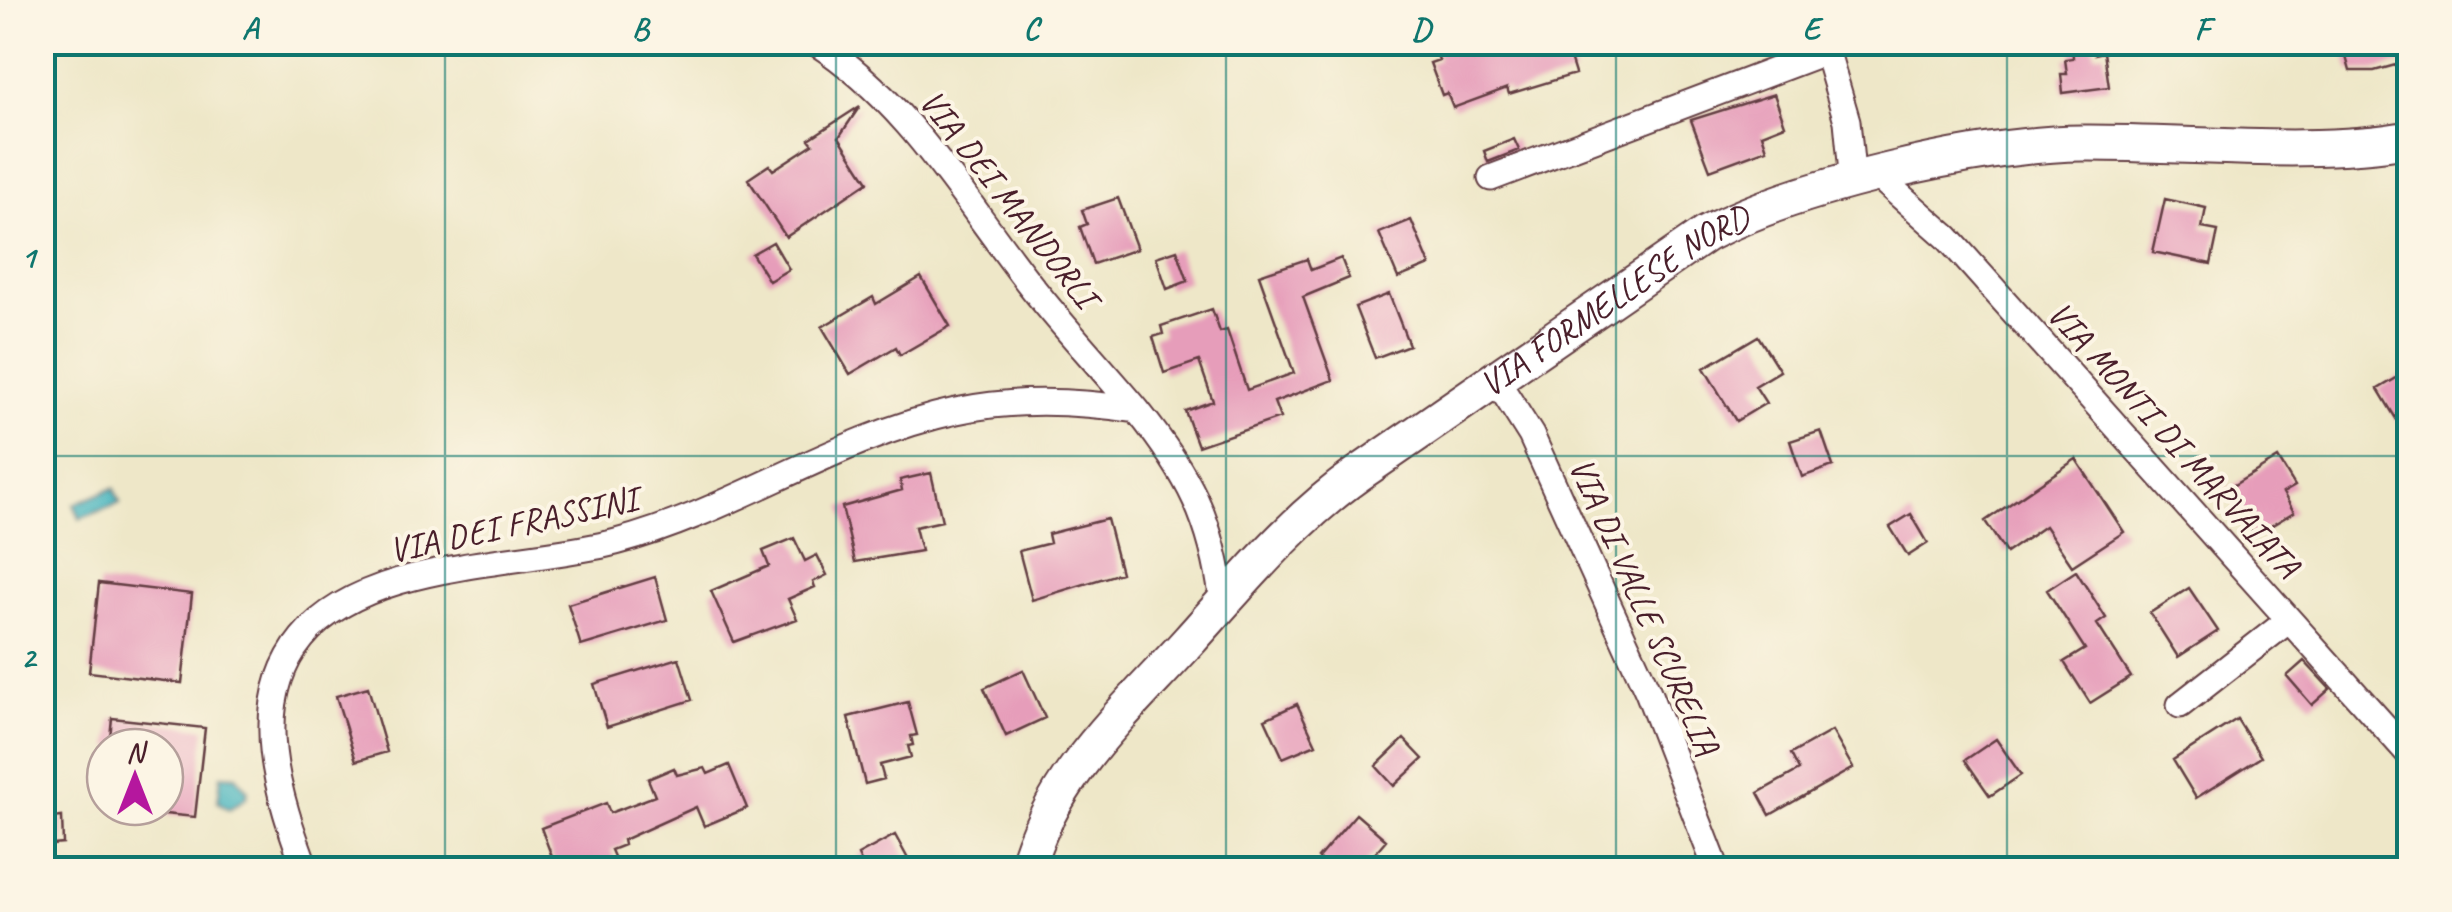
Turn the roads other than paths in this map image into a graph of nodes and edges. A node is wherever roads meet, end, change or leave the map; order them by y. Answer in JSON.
{"nodes":[{"id":1,"x":815,"y":42,"type":"edge"},
{"id":2,"x":1826,"y":46,"type":"edge"},
{"id":3,"x":2410,"y":139,"type":"edge"},
{"id":4,"x":1491,"y":178,"type":"dead end"},
{"id":5,"x":1866,"y":180,"type":"junction"},
{"id":6,"x":1495,"y":378,"type":"junction"},
{"id":7,"x":1137,"y":410,"type":"junction"},
{"id":8,"x":1223,"y":603,"type":"junction"},
{"id":9,"x":2289,"y":620,"type":"junction"},
{"id":10,"x":2180,"y":706,"type":"dead end"},
{"id":11,"x":2410,"y":755,"type":"edge"},
{"id":12,"x":306,"y":870,"type":"edge"},
{"id":13,"x":1026,"y":870,"type":"edge"},
{"id":14,"x":1717,"y":870,"type":"edge"}],
"edges":[{"from":1,"to":7,"type":"street","name":"VIA DEI MANDORLI"},
{"from":2,"to":4,"type":"street"},
{"from":2,"to":5,"type":"street"},
{"from":3,"to":5,"type":"street","name":"VIA FORMELLESE NORD"},
{"from":5,"to":6,"type":"street","name":"VIA FORMELLESE NORD"},
{"from":5,"to":9,"type":"street","name":"VIA MONTI DI MARVAIATA"},
{"from":6,"to":8,"type":"street","name":"VIA FORMELLESE NORD"},
{"from":6,"to":14,"type":"street","name":"VIA DI VALLE SCURELIA"},
{"from":7,"to":8,"type":"street","name":"VIA DEI MANDORLI"},
{"from":7,"to":12,"type":"street","name":"VIA DEI FRASSINI"},
{"from":8,"to":13,"type":"street","name":"VIA FORMELLESE NORD"},
{"from":9,"to":10,"type":"street"},
{"from":9,"to":11,"type":"street","name":"VIA MONTI DI MARVAIATA"}]}
